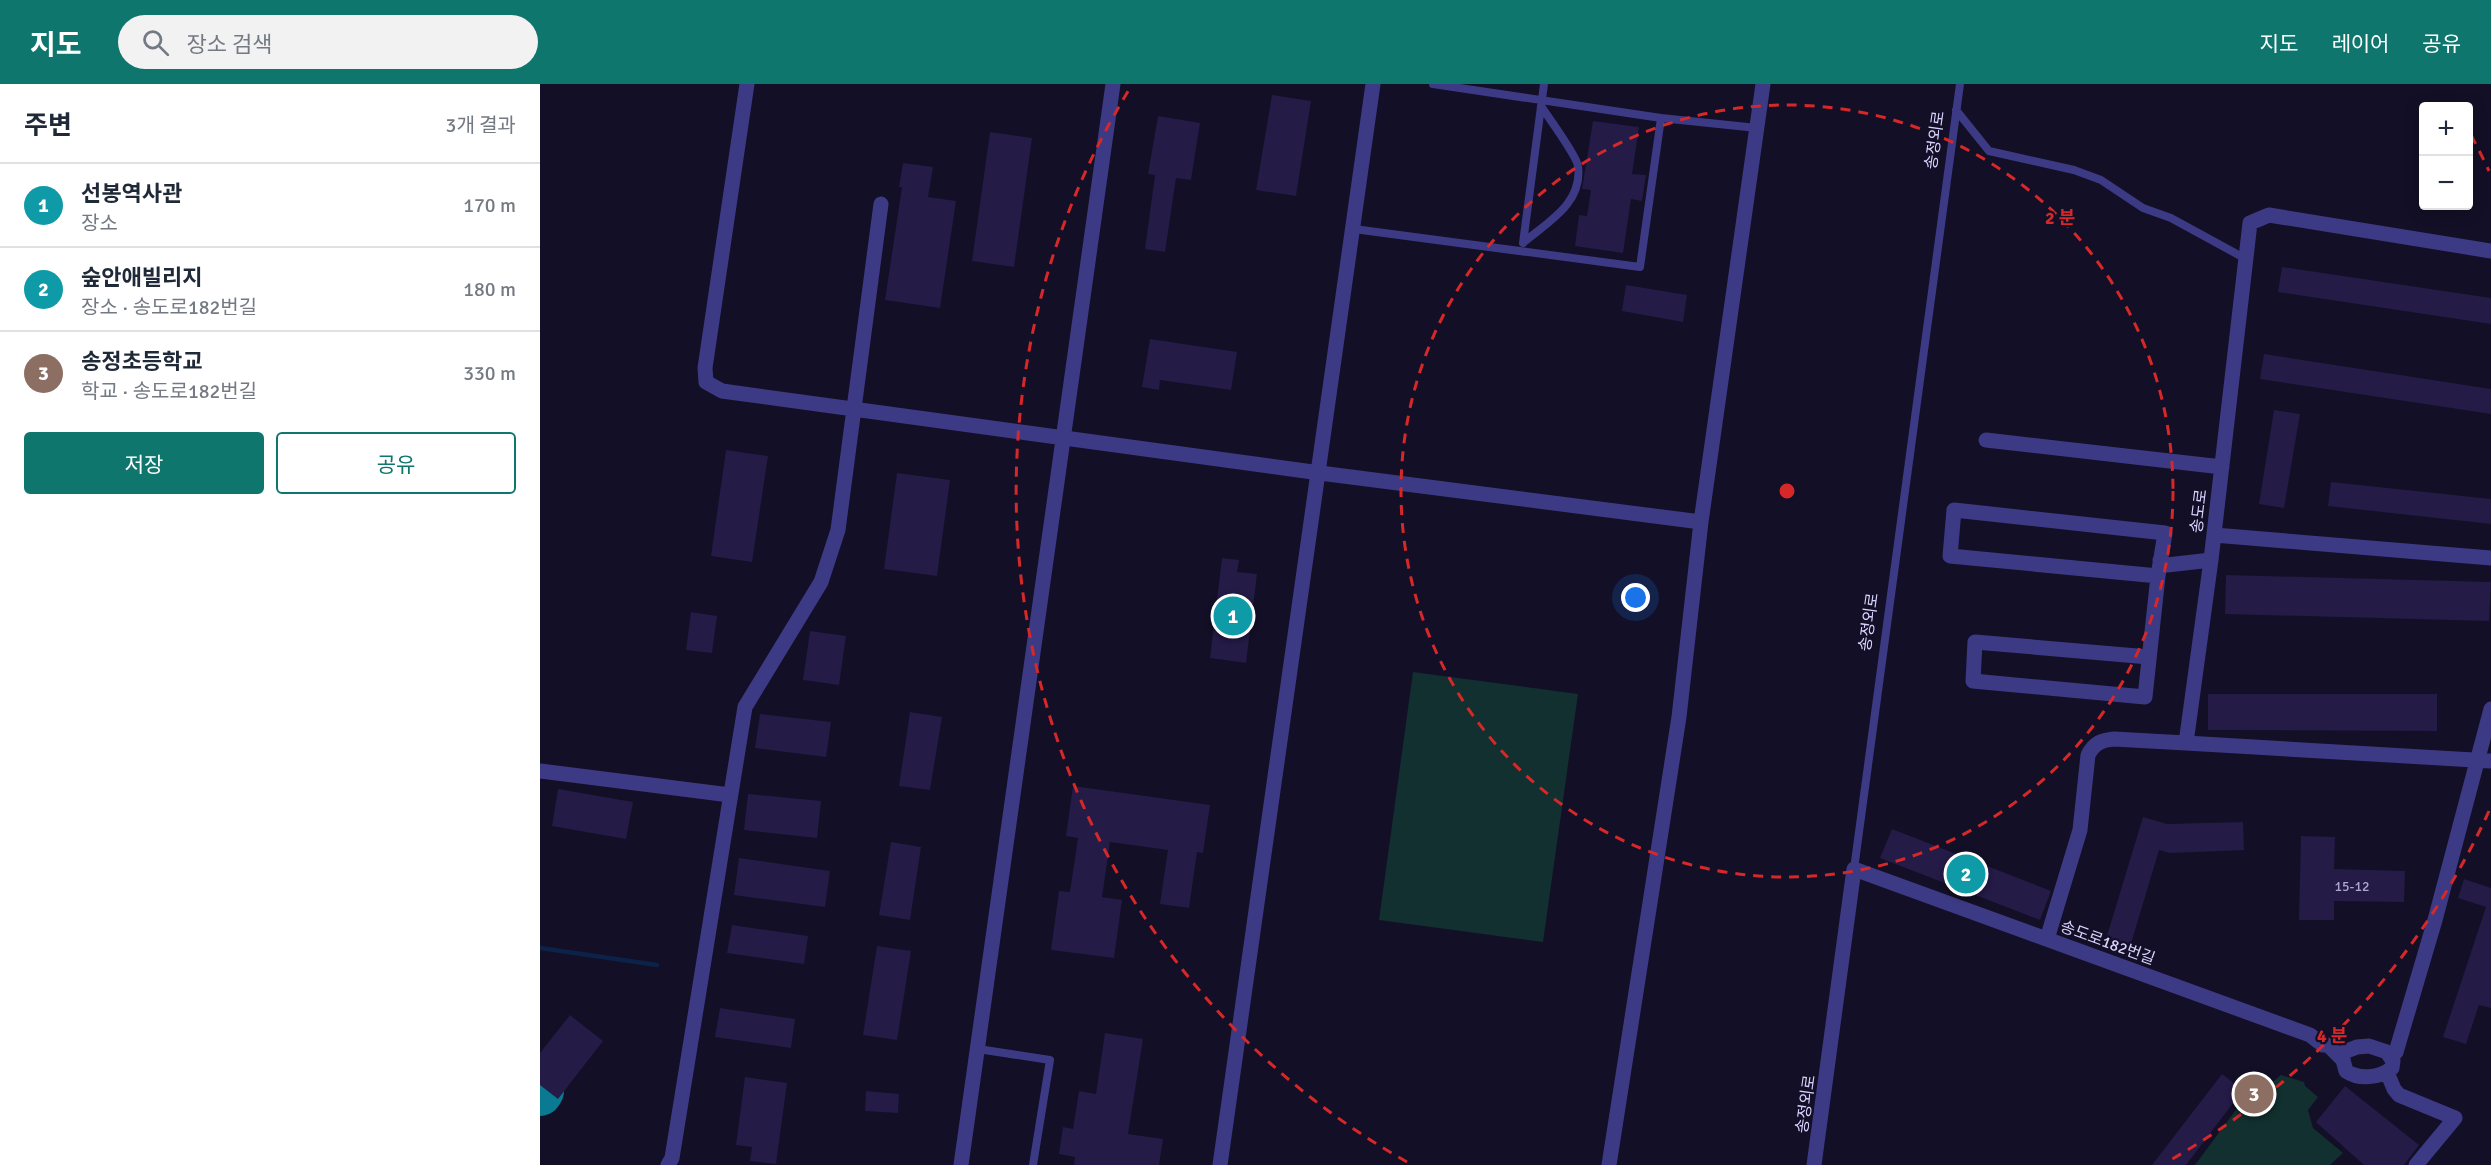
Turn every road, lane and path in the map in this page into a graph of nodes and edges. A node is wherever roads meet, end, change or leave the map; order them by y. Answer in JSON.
{"nodes":[{"id":1,"x":747,"y":84,"type":"edge"},
{"id":2,"x":1113,"y":84,"type":"edge"},
{"id":3,"x":1373,"y":84,"type":"edge"},
{"id":4,"x":1433,"y":84,"type":"edge"},
{"id":5,"x":1544,"y":84,"type":"edge"},
{"id":6,"x":1763,"y":84,"type":"edge"},
{"id":7,"x":1960,"y":84,"type":"edge"},
{"id":8,"x":1542,"y":103,"type":"junction"},
{"id":9,"x":1956,"y":110,"type":"junction"},
{"id":10,"x":1661,"y":118,"type":"junction"},
{"id":11,"x":1757,"y":128,"type":"junction"},
{"id":12,"x":881,"y":204,"type":"dead end"},
{"id":13,"x":1354,"y":229,"type":"junction"},
{"id":14,"x":1524,"y":242,"type":"junction"},
{"id":15,"x":2491,"y":251,"type":"edge"},
{"id":16,"x":1522,"y":252,"type":"junction"},
{"id":17,"x":2246,"y":259,"type":"junction"},
{"id":18,"x":855,"y":409,"type":"junction"},
{"id":19,"x":1064,"y":438,"type":"junction"},
{"id":20,"x":1986,"y":440,"type":"dead end"},
{"id":21,"x":2222,"y":467,"type":"junction"},
{"id":22,"x":1320,"y":473,"type":"junction"},
{"id":23,"x":1701,"y":522,"type":"junction"},
{"id":24,"x":2214,"y":535,"type":"junction"},
{"id":25,"x":2491,"y":558,"type":"edge"},
{"id":26,"x":2160,"y":560,"type":"junction"},
{"id":27,"x":2211,"y":560,"type":"junction"},
{"id":28,"x":2158,"y":576,"type":"junction"},
{"id":29,"x":2149,"y":657,"type":"junction"},
{"id":30,"x":2491,"y":709,"type":"edge"},
{"id":31,"x":2186,"y":743,"type":"junction"},
{"id":32,"x":2485,"y":761,"type":"edge"},
{"id":33,"x":540,"y":771,"type":"edge"},
{"id":34,"x":730,"y":795,"type":"junction"},
{"id":35,"x":1854,"y":868,"type":"junction"},
{"id":36,"x":2047,"y":939,"type":"junction"},
{"id":37,"x":978,"y":1049,"type":"junction"},
{"id":38,"x":2343,"y":1060,"type":"junction"},
{"id":39,"x":2389,"y":1065,"type":"junction"},
{"id":40,"x":668,"y":1165,"type":"edge"},
{"id":41,"x":961,"y":1165,"type":"edge"},
{"id":42,"x":1033,"y":1165,"type":"edge"},
{"id":43,"x":1220,"y":1165,"type":"edge"},
{"id":44,"x":1609,"y":1165,"type":"edge"},
{"id":45,"x":1814,"y":1165,"type":"edge"},
{"id":46,"x":2416,"y":1165,"type":"edge"}],
"edges":[{"from":1,"to":18,"type":"street"},
{"from":2,"to":19,"type":"street"},
{"from":3,"to":13,"type":"street"},
{"from":4,"to":8,"type":"lane"},
{"from":5,"to":8,"type":"lane"},
{"from":6,"to":11,"type":"street"},
{"from":7,"to":9,"type":"lane","name":"송정외로"},
{"from":8,"to":10,"type":"lane"},
{"from":8,"to":14,"type":"lane"},
{"from":8,"to":14,"type":"lane"},
{"from":9,"to":17,"type":"lane"},
{"from":9,"to":35,"type":"lane","name":"송정외로"},
{"from":10,"to":11,"type":"lane"},
{"from":10,"to":16,"type":"lane"},
{"from":11,"to":23,"type":"street"},
{"from":12,"to":18,"type":"street"},
{"from":13,"to":16,"type":"lane"},
{"from":13,"to":22,"type":"street"},
{"from":14,"to":16,"type":"lane"},
{"from":15,"to":17,"type":"street","name":"송도로"},
{"from":17,"to":21,"type":"street","name":"송도로"},
{"from":18,"to":19,"type":"street"},
{"from":18,"to":34,"type":"street"},
{"from":19,"to":22,"type":"street"},
{"from":19,"to":37,"type":"street"},
{"from":20,"to":21,"type":"street"},
{"from":21,"to":24,"type":"street","name":"송도로"},
{"from":22,"to":23,"type":"street"},
{"from":22,"to":43,"type":"street"},
{"from":23,"to":44,"type":"street"},
{"from":24,"to":25,"type":"street"},
{"from":24,"to":27,"type":"street","name":"송도로"},
{"from":26,"to":27,"type":"street"},
{"from":26,"to":28,"type":"street"},
{"from":26,"to":28,"type":"street"},
{"from":27,"to":31,"type":"street","name":"송도로"},
{"from":28,"to":29,"type":"street"},
{"from":29,"to":29,"type":"street"},
{"from":30,"to":32,"type":"street"},
{"from":31,"to":32,"type":"street"},
{"from":31,"to":36,"type":"street"},
{"from":32,"to":39,"type":"street"},
{"from":33,"to":34,"type":"street"},
{"from":34,"to":40,"type":"street"},
{"from":35,"to":36,"type":"street","name":"송도로182번길"},
{"from":35,"to":45,"type":"street","name":"송정외로"},
{"from":36,"to":38,"type":"street","name":"송도로182번길"},
{"from":37,"to":41,"type":"street"},
{"from":37,"to":42,"type":"lane"},
{"from":38,"to":39,"type":"street"},
{"from":38,"to":39,"type":"street"},
{"from":39,"to":46,"type":"street"}]}
